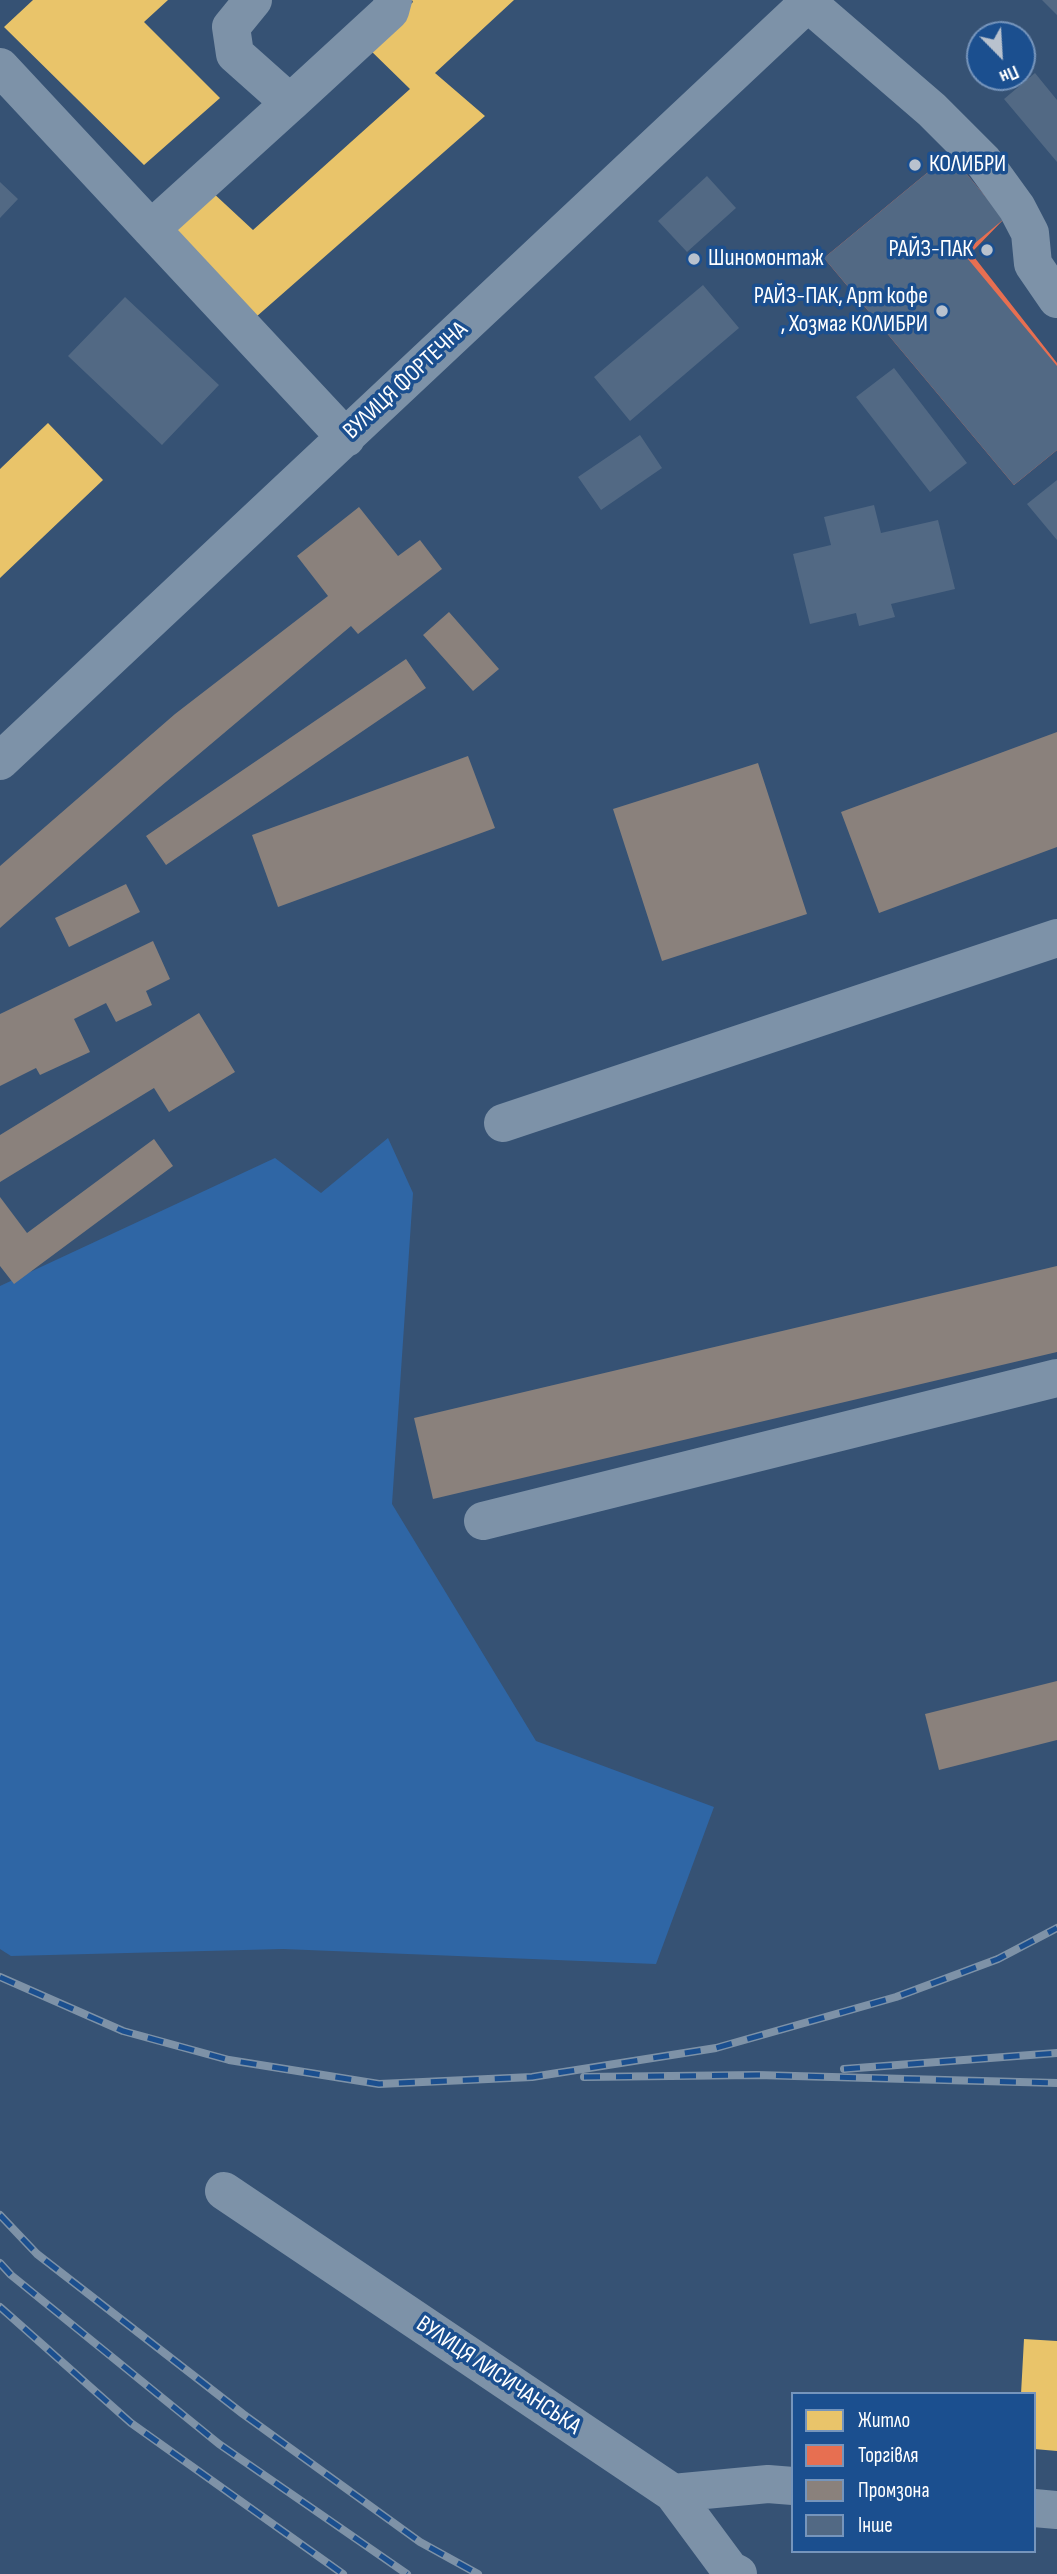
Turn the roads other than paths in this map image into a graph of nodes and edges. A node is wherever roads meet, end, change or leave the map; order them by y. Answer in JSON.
{"nodes":[{"id":1,"x":253,"y":0,"type":"edge"},
{"id":2,"x":393,"y":0,"type":"edge"},
{"id":3,"x":809,"y":1,"type":"edge"},
{"id":4,"x":0,"y":67,"type":"edge"},
{"id":5,"x":290,"y":103,"type":"junction"},
{"id":6,"x":151,"y":229,"type":"junction"},
{"id":7,"x":1057,"y":299,"type":"edge"},
{"id":8,"x":346,"y":438,"type":"junction"},
{"id":9,"x":0,"y":761,"type":"edge"},
{"id":10,"x":1057,"y":938,"type":"edge"},
{"id":11,"x":503,"y":1123,"type":"dead end"},
{"id":12,"x":1057,"y":1378,"type":"edge"},
{"id":13,"x":484,"y":1521,"type":"dead end"},
{"id":14,"x":224,"y":2191,"type":"dead end"},
{"id":15,"x":791,"y":2486,"type":"edge"},
{"id":16,"x":673,"y":2493,"type":"junction"},
{"id":17,"x":1036,"y":2508,"type":"edge"},
{"id":18,"x":1057,"y":2510,"type":"edge"},
{"id":19,"x":738,"y":2574,"type":"edge"}],
"edges":[{"from":1,"to":5,"type":"street"},
{"from":2,"to":5,"type":"street"},
{"from":3,"to":7,"type":"street"},
{"from":3,"to":8,"type":"street","name":"ВУЛИЦЯ ФОРТЕЧНА"},
{"from":4,"to":6,"type":"street"},
{"from":5,"to":6,"type":"street"},
{"from":6,"to":8,"type":"street"},
{"from":8,"to":9,"type":"street","name":"ВУЛИЦЯ ФОРТЕЧНА"},
{"from":10,"to":11,"type":"street"},
{"from":12,"to":13,"type":"street"},
{"from":14,"to":16,"type":"street","name":"ВУЛИЦЯ ЛИСИЧАНСЬКА"},
{"from":15,"to":16,"type":"street"},
{"from":16,"to":19,"type":"street","name":"ВУЛИЦЯ ЛИСИЧАНСЬКА"},
{"from":17,"to":18,"type":"street"}]}
